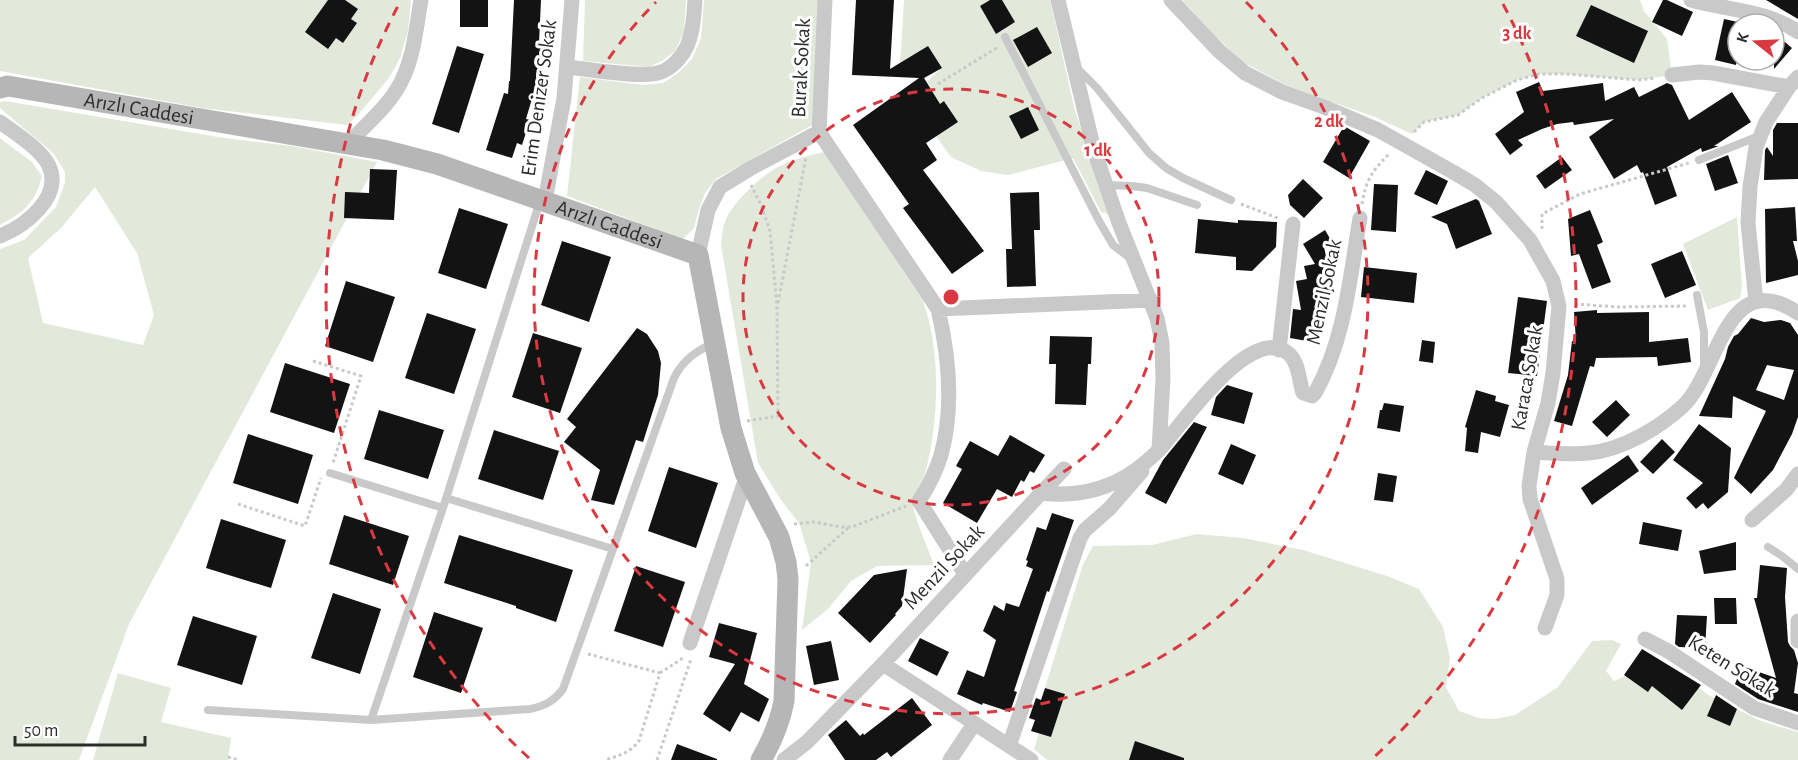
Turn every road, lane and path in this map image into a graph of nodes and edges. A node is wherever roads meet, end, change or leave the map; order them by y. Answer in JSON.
{"nodes":[{"id":1,"x":421,"y":0,"type":"edge"},
{"id":2,"x":572,"y":0,"type":"edge"},
{"id":3,"x":695,"y":0,"type":"edge"},
{"id":4,"x":825,"y":0,"type":"edge"},
{"id":5,"x":1058,"y":0,"type":"edge"},
{"id":6,"x":1171,"y":0,"type":"edge"},
{"id":7,"x":1691,"y":0,"type":"edge"},
{"id":8,"x":1798,"y":32,"type":"edge"},
{"id":9,"x":1006,"y":39,"type":"joint"},
{"id":10,"x":1073,"y":64,"type":"junction"},
{"id":11,"x":567,"y":67,"type":"junction"},
{"id":12,"x":1672,"y":75,"type":"joint"},
{"id":13,"x":1793,"y":82,"type":"edge"},
{"id":14,"x":938,"y":84,"type":"dead end"},
{"id":15,"x":3,"y":86,"type":"edge"},
{"id":16,"x":0,"y":122,"type":"edge"},
{"id":17,"x":814,"y":135,"type":"junction"},
{"id":18,"x":1760,"y":136,"type":"junction"},
{"id":19,"x":1406,"y":138,"type":"junction"},
{"id":20,"x":348,"y":143,"type":"junction"},
{"id":21,"x":1699,"y":160,"type":"joint"},
{"id":22,"x":745,"y":172,"type":"junction"},
{"id":23,"x":1106,"y":185,"type":"junction"},
{"id":24,"x":543,"y":200,"type":"junction"},
{"id":25,"x":1231,"y":200,"type":"joint"},
{"id":26,"x":1197,"y":205,"type":"dead end"},
{"id":27,"x":1360,"y":218,"type":"joint"},
{"id":28,"x":1293,"y":224,"type":"joint"},
{"id":29,"x":0,"y":236,"type":"edge"},
{"id":30,"x":698,"y":255,"type":"junction"},
{"id":31,"x":1542,"y":259,"type":"junction"},
{"id":32,"x":1134,"y":260,"type":"junction"},
{"id":33,"x":1697,"y":295,"type":"dead end"},
{"id":34,"x":1151,"y":300,"type":"junction"},
{"id":35,"x":1756,"y":302,"type":"junction"},
{"id":36,"x":1558,"y":303,"type":"junction"},
{"id":37,"x":1700,"y":305,"type":"junction"},
{"id":38,"x":777,"y":307,"type":"junction"},
{"id":39,"x":938,"y":309,"type":"junction"},
{"id":40,"x":1798,"y":313,"type":"edge"},
{"id":41,"x":715,"y":343,"type":"junction"},
{"id":42,"x":1279,"y":350,"type":"junction"},
{"id":43,"x":313,"y":361,"type":"dead end"},
{"id":44,"x":1704,"y":378,"type":"junction"},
{"id":45,"x":730,"y":424,"type":"junction"},
{"id":46,"x":1159,"y":450,"type":"junction"},
{"id":47,"x":1534,"y":452,"type":"junction"},
{"id":48,"x":1065,"y":469,"type":"dead end"},
{"id":49,"x":330,"y":473,"type":"junction"},
{"id":50,"x":1798,"y":474,"type":"edge"},
{"id":51,"x":747,"y":475,"type":"junction"},
{"id":52,"x":1041,"y":493,"type":"junction"},
{"id":53,"x":446,"y":498,"type":"junction"},
{"id":54,"x":919,"y":501,"type":"junction"},
{"id":55,"x":237,"y":504,"type":"dead end"},
{"id":56,"x":443,"y":508,"type":"junction"},
{"id":57,"x":1752,"y":519,"type":"dead end"},
{"id":58,"x":774,"y":527,"type":"junction"},
{"id":59,"x":849,"y":527,"type":"junction"},
{"id":60,"x":1768,"y":547,"type":"dead end"},
{"id":61,"x":613,"y":549,"type":"junction"},
{"id":62,"x":1798,"y":569,"type":"edge"},
{"id":63,"x":965,"y":574,"type":"junction"},
{"id":64,"x":788,"y":579,"type":"junction"},
{"id":65,"x":1798,"y":621,"type":"edge"},
{"id":66,"x":1545,"y":628,"type":"dead end"},
{"id":67,"x":1645,"y":639,"type":"dead end"},
{"id":68,"x":1798,"y":640,"type":"edge"},
{"id":69,"x":690,"y":643,"type":"dead end"},
{"id":70,"x":577,"y":651,"type":"junction"},
{"id":71,"x":883,"y":664,"type":"junction"},
{"id":72,"x":660,"y":673,"type":"junction"},
{"id":73,"x":208,"y":710,"type":"dead end"},
{"id":74,"x":371,"y":720,"type":"junction"},
{"id":75,"x":1798,"y":723,"type":"edge"},
{"id":76,"x":974,"y":724,"type":"junction"},
{"id":77,"x":1009,"y":746,"type":"junction"},
{"id":78,"x":228,"y":757,"type":"dead end"},
{"id":79,"x":239,"y":760,"type":"edge"},
{"id":80,"x":604,"y":760,"type":"edge"},
{"id":81,"x":657,"y":760,"type":"edge"},
{"id":82,"x":761,"y":760,"type":"edge"},
{"id":83,"x":784,"y":760,"type":"edge"},
{"id":84,"x":950,"y":760,"type":"edge"},
{"id":85,"x":1031,"y":760,"type":"edge"}],
"edges":[{"from":1,"to":20,"type":"street"},
{"from":2,"to":11,"type":"street","name":"Erim Denizer Sokak"},
{"from":3,"to":11,"type":"street"},
{"from":4,"to":17,"type":"street","name":"Burak Sokak"},
{"from":5,"to":10,"type":"street"},
{"from":6,"to":19,"type":"street","name":"Karaca Sokak"},
{"from":7,"to":8,"type":"street"},
{"from":9,"to":14,"type":"path"},
{"from":9,"to":32,"type":"lane"},
{"from":10,"to":23,"type":"street"},
{"from":10,"to":25,"type":"lane"},
{"from":11,"to":24,"type":"street","name":"Erim Denizer Sokak"},
{"from":12,"to":13,"type":"street"},
{"from":12,"to":19,"type":"path"},
{"from":13,"to":18,"type":"street"},
{"from":15,"to":20,"type":"street","name":"Arızlı Caddesi"},
{"from":16,"to":29,"type":"street"},
{"from":17,"to":22,"type":"street","name":"Burak Sokak"},
{"from":17,"to":38,"type":"path"},
{"from":17,"to":39,"type":"street"},
{"from":18,"to":21,"type":"lane"},
{"from":18,"to":35,"type":"street"},
{"from":19,"to":27,"type":"path"},
{"from":19,"to":31,"type":"street","name":"Karaca Sokak"},
{"from":20,"to":24,"type":"street","name":"Arızlı Caddesi"},
{"from":21,"to":31,"type":"path"},
{"from":22,"to":30,"type":"street","name":"Burak Sokak"},
{"from":22,"to":38,"type":"path"},
{"from":23,"to":26,"type":"lane"},
{"from":23,"to":32,"type":"street"},
{"from":24,"to":30,"type":"street","name":"Arızlı Caddesi"},
{"from":24,"to":53,"type":"lane"},
{"from":25,"to":28,"type":"path"},
{"from":27,"to":42,"type":"street","name":"Menzil Sokak"},
{"from":28,"to":42,"type":"street"},
{"from":30,"to":41,"type":"street"},
{"from":31,"to":36,"type":"street","name":"Karaca Sokak"},
{"from":32,"to":34,"type":"street"},
{"from":33,"to":37,"type":"lane"},
{"from":34,"to":39,"type":"street"},
{"from":34,"to":46,"type":"street"},
{"from":35,"to":40,"type":"street"},
{"from":35,"to":44,"type":"street","name":"Karaca Sokak"},
{"from":36,"to":37,"type":"path"},
{"from":36,"to":47,"type":"street","name":"Karaca Sokak"},
{"from":37,"to":44,"type":"lane"},
{"from":38,"to":45,"type":"path"},
{"from":39,"to":54,"type":"street"},
{"from":41,"to":45,"type":"street"},
{"from":41,"to":61,"type":"lane"},
{"from":42,"to":46,"type":"street","name":"Menzil Sokak"},
{"from":43,"to":49,"type":"path"},
{"from":44,"to":47,"type":"street","name":"Karaca Sokak"},
{"from":45,"to":51,"type":"street"},
{"from":46,"to":52,"type":"street","name":"Menzil Sokak"},
{"from":46,"to":77,"type":"street"},
{"from":47,"to":66,"type":"street"},
{"from":48,"to":52,"type":"street"},
{"from":49,"to":55,"type":"path"},
{"from":49,"to":56,"type":"lane"},
{"from":50,"to":57,"type":"street"},
{"from":51,"to":58,"type":"street"},
{"from":51,"to":69,"type":"street"},
{"from":52,"to":63,"type":"street","name":"Menzil Sokak"},
{"from":53,"to":56,"type":"lane"},
{"from":53,"to":61,"type":"lane"},
{"from":54,"to":59,"type":"path"},
{"from":54,"to":63,"type":"street"},
{"from":56,"to":74,"type":"lane"},
{"from":58,"to":59,"type":"path"},
{"from":58,"to":64,"type":"street"},
{"from":59,"to":64,"type":"path"},
{"from":60,"to":62,"type":"lane"},
{"from":61,"to":70,"type":"lane"},
{"from":63,"to":71,"type":"street","name":"Menzil Sokak"},
{"from":64,"to":82,"type":"street"},
{"from":65,"to":68,"type":"street"},
{"from":67,"to":75,"type":"street","name":"Keten Sokak"},
{"from":70,"to":72,"type":"path"},
{"from":70,"to":74,"type":"lane"},
{"from":71,"to":76,"type":"street"},
{"from":71,"to":83,"type":"street","name":"Menzil Sokak"},
{"from":72,"to":80,"type":"path"},
{"from":72,"to":81,"type":"path"},
{"from":73,"to":74,"type":"lane"},
{"from":76,"to":77,"type":"street"},
{"from":76,"to":84,"type":"street"},
{"from":77,"to":85,"type":"street"},
{"from":78,"to":79,"type":"path"}]}
